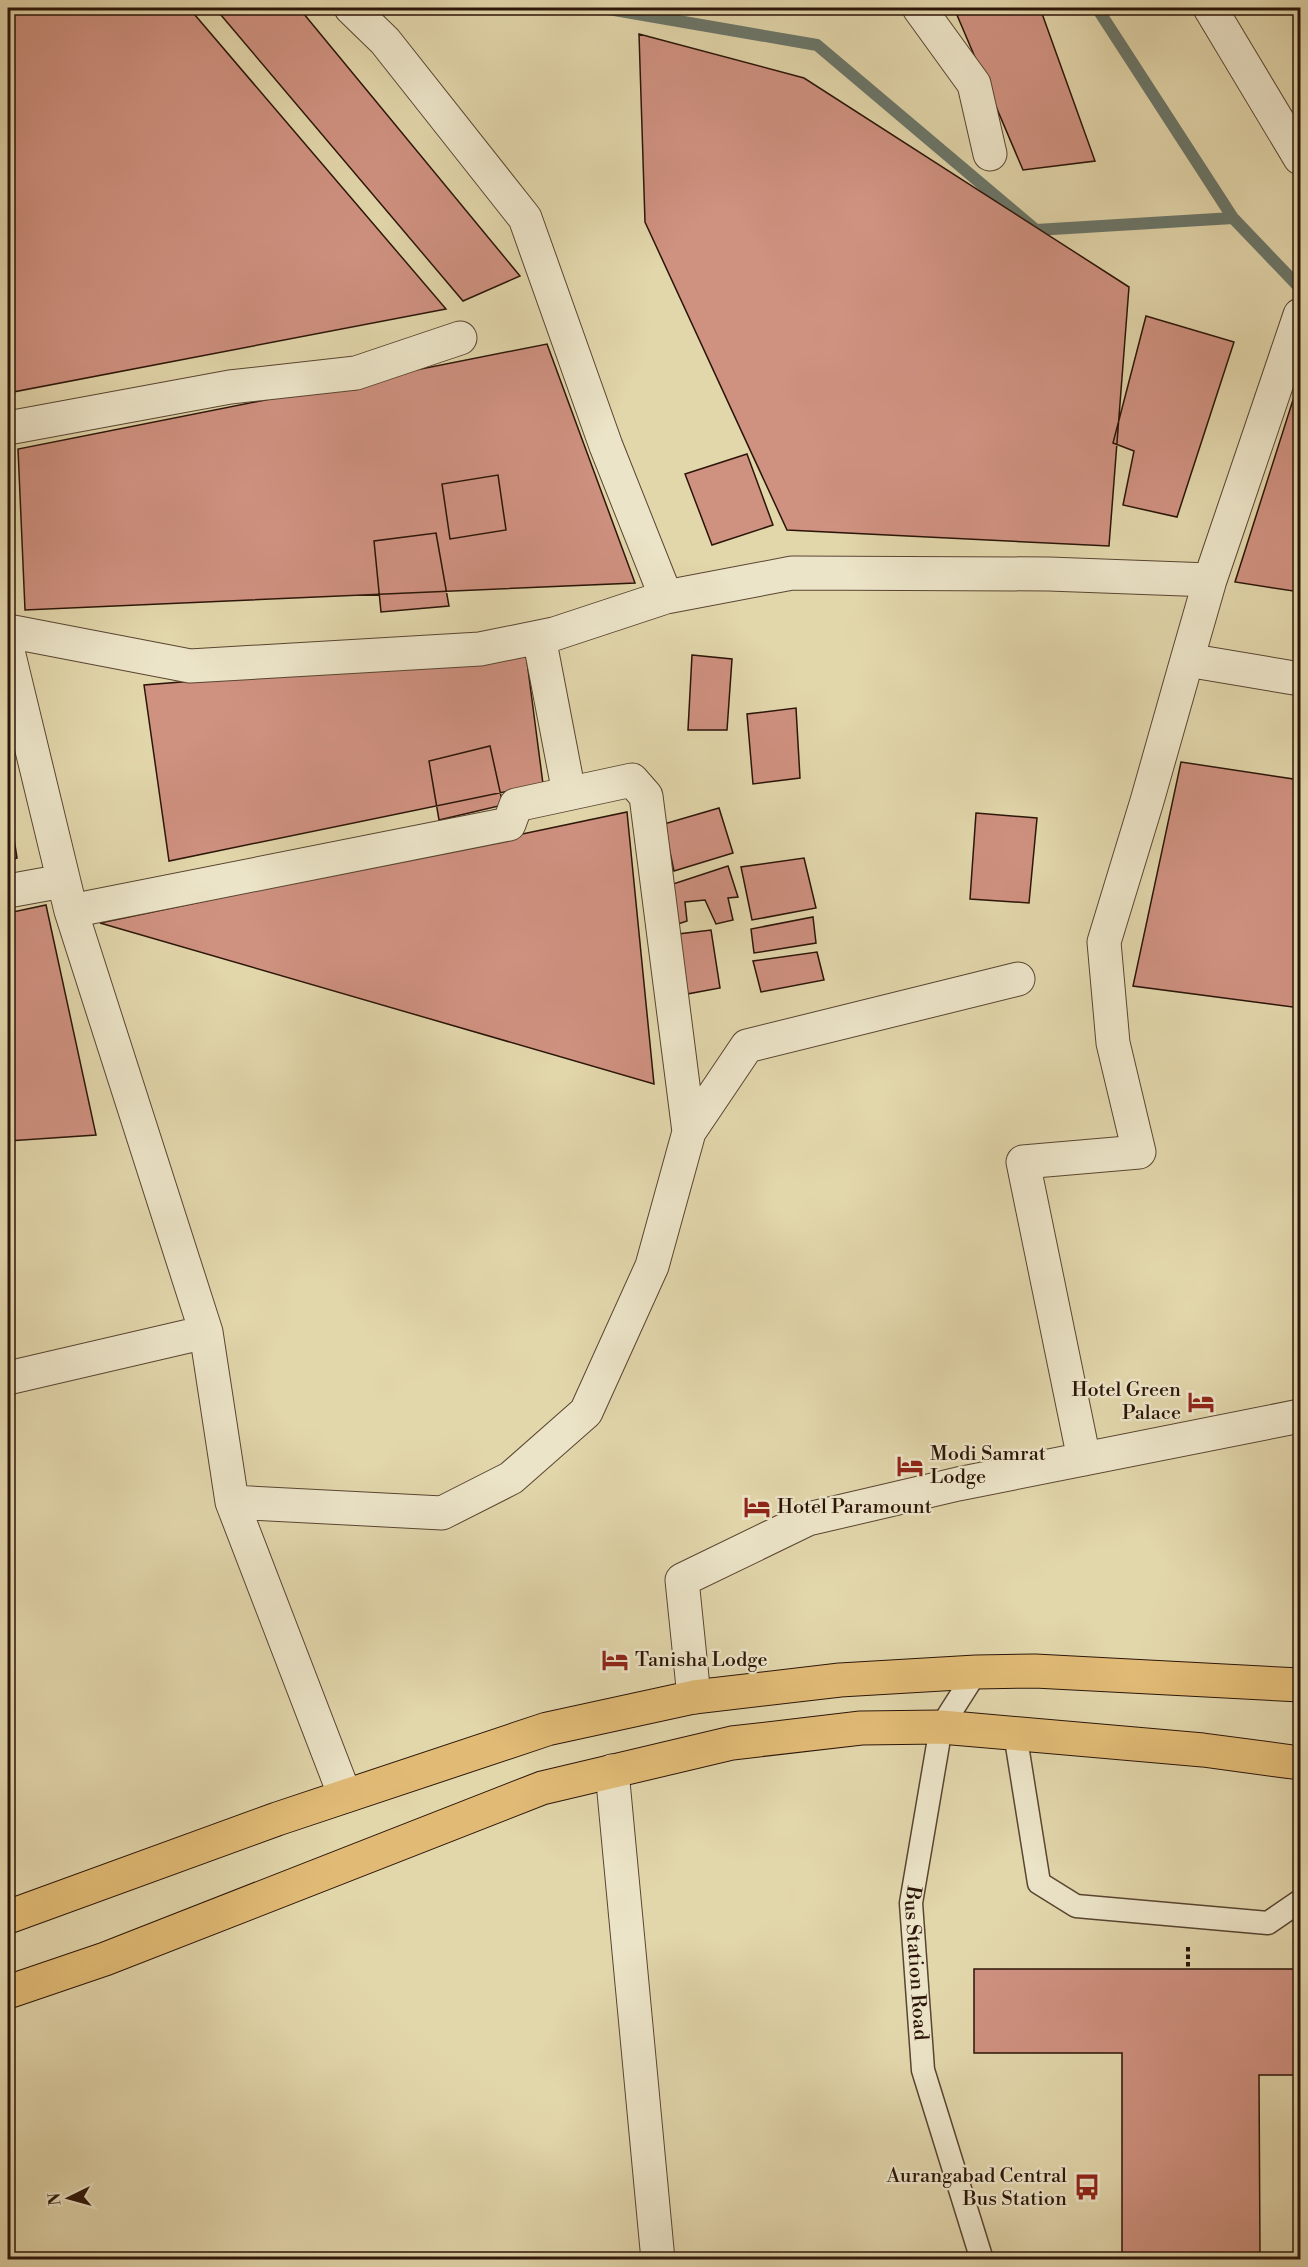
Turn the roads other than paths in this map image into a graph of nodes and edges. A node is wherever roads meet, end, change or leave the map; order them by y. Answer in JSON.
{"nodes":[{"id":1,"x":351,"y":8,"type":"edge"},
{"id":2,"x":919,"y":8,"type":"edge"},
{"id":3,"x":1210,"y":8,"type":"edge"},
{"id":4,"x":990,"y":154,"type":"dead end"},
{"id":5,"x":1300,"y":158,"type":"edge"},
{"id":6,"x":1300,"y":316,"type":"edge"},
{"id":7,"x":460,"y":338,"type":"dead end"},
{"id":8,"x":8,"y":428,"type":"edge"},
{"id":9,"x":1210,"y":580,"type":"junction"},
{"id":10,"x":666,"y":597,"type":"junction"},
{"id":11,"x":8,"y":631,"type":"edge"},
{"id":12,"x":540,"y":637,"type":"junction"},
{"id":13,"x":8,"y":651,"type":"edge"},
{"id":14,"x":1187,"y":660,"type":"junction"},
{"id":15,"x":1300,"y":679,"type":"edge"},
{"id":16,"x":569,"y":793,"type":"junction"},
{"id":17,"x":8,"y":891,"type":"edge"},
{"id":18,"x":67,"y":896,"type":"junction"},
{"id":19,"x":1018,"y":979,"type":"dead end"},
{"id":20,"x":689,"y":1132,"type":"junction"},
{"id":21,"x":206,"y":1332,"type":"junction"},
{"id":22,"x":8,"y":1378,"type":"edge"},
{"id":23,"x":1300,"y":1416,"type":"edge"},
{"id":24,"x":1084,"y":1459,"type":"junction"},
{"id":25,"x":232,"y":1502,"type":"junction"},
{"id":26,"x":976,"y":1671,"type":"junction"},
{"id":27,"x":1300,"y":1685,"type":"edge"},
{"id":28,"x":694,"y":1697,"type":"junction"},
{"id":29,"x":941,"y":1727,"type":"junction"},
{"id":30,"x":1015,"y":1733,"type":"junction"},
{"id":31,"x":1300,"y":1763,"type":"edge"},
{"id":32,"x":612,"y":1771,"type":"junction"},
{"id":33,"x":345,"y":1796,"type":"junction"},
{"id":34,"x":1300,"y":1901,"type":"edge"},
{"id":35,"x":8,"y":1917,"type":"edge"},
{"id":36,"x":8,"y":1992,"type":"edge"},
{"id":37,"x":658,"y":2259,"type":"edge"},
{"id":38,"x":982,"y":2259,"type":"edge"}],
"edges":[{"from":1,"to":10,"type":"street"},
{"from":2,"to":4,"type":"street"},
{"from":3,"to":5,"type":"street"},
{"from":6,"to":9,"type":"street"},
{"from":7,"to":8,"type":"street"},
{"from":9,"to":10,"type":"street"},
{"from":9,"to":14,"type":"street"},
{"from":10,"to":12,"type":"street"},
{"from":11,"to":12,"type":"street"},
{"from":12,"to":16,"type":"street"},
{"from":13,"to":18,"type":"street"},
{"from":14,"to":15,"type":"street"},
{"from":14,"to":24,"type":"street"},
{"from":16,"to":18,"type":"street"},
{"from":16,"to":20,"type":"street"},
{"from":17,"to":18,"type":"street"},
{"from":18,"to":21,"type":"street"},
{"from":19,"to":20,"type":"street"},
{"from":20,"to":25,"type":"street"},
{"from":21,"to":22,"type":"street"},
{"from":21,"to":25,"type":"street"},
{"from":23,"to":24,"type":"street"},
{"from":24,"to":28,"type":"street"},
{"from":25,"to":33,"type":"street"},
{"from":26,"to":27,"type":"main road"},
{"from":26,"to":28,"type":"main road"},
{"from":26,"to":29,"type":"lane","name":"Bus Station Road"},
{"from":28,"to":33,"type":"main road"},
{"from":29,"to":30,"type":"main road"},
{"from":29,"to":32,"type":"main road"},
{"from":29,"to":38,"type":"lane","name":"Bus Station Road"},
{"from":30,"to":31,"type":"main road"},
{"from":30,"to":34,"type":"lane"},
{"from":32,"to":36,"type":"main road"},
{"from":32,"to":37,"type":"street"},
{"from":33,"to":35,"type":"main road"}]}
